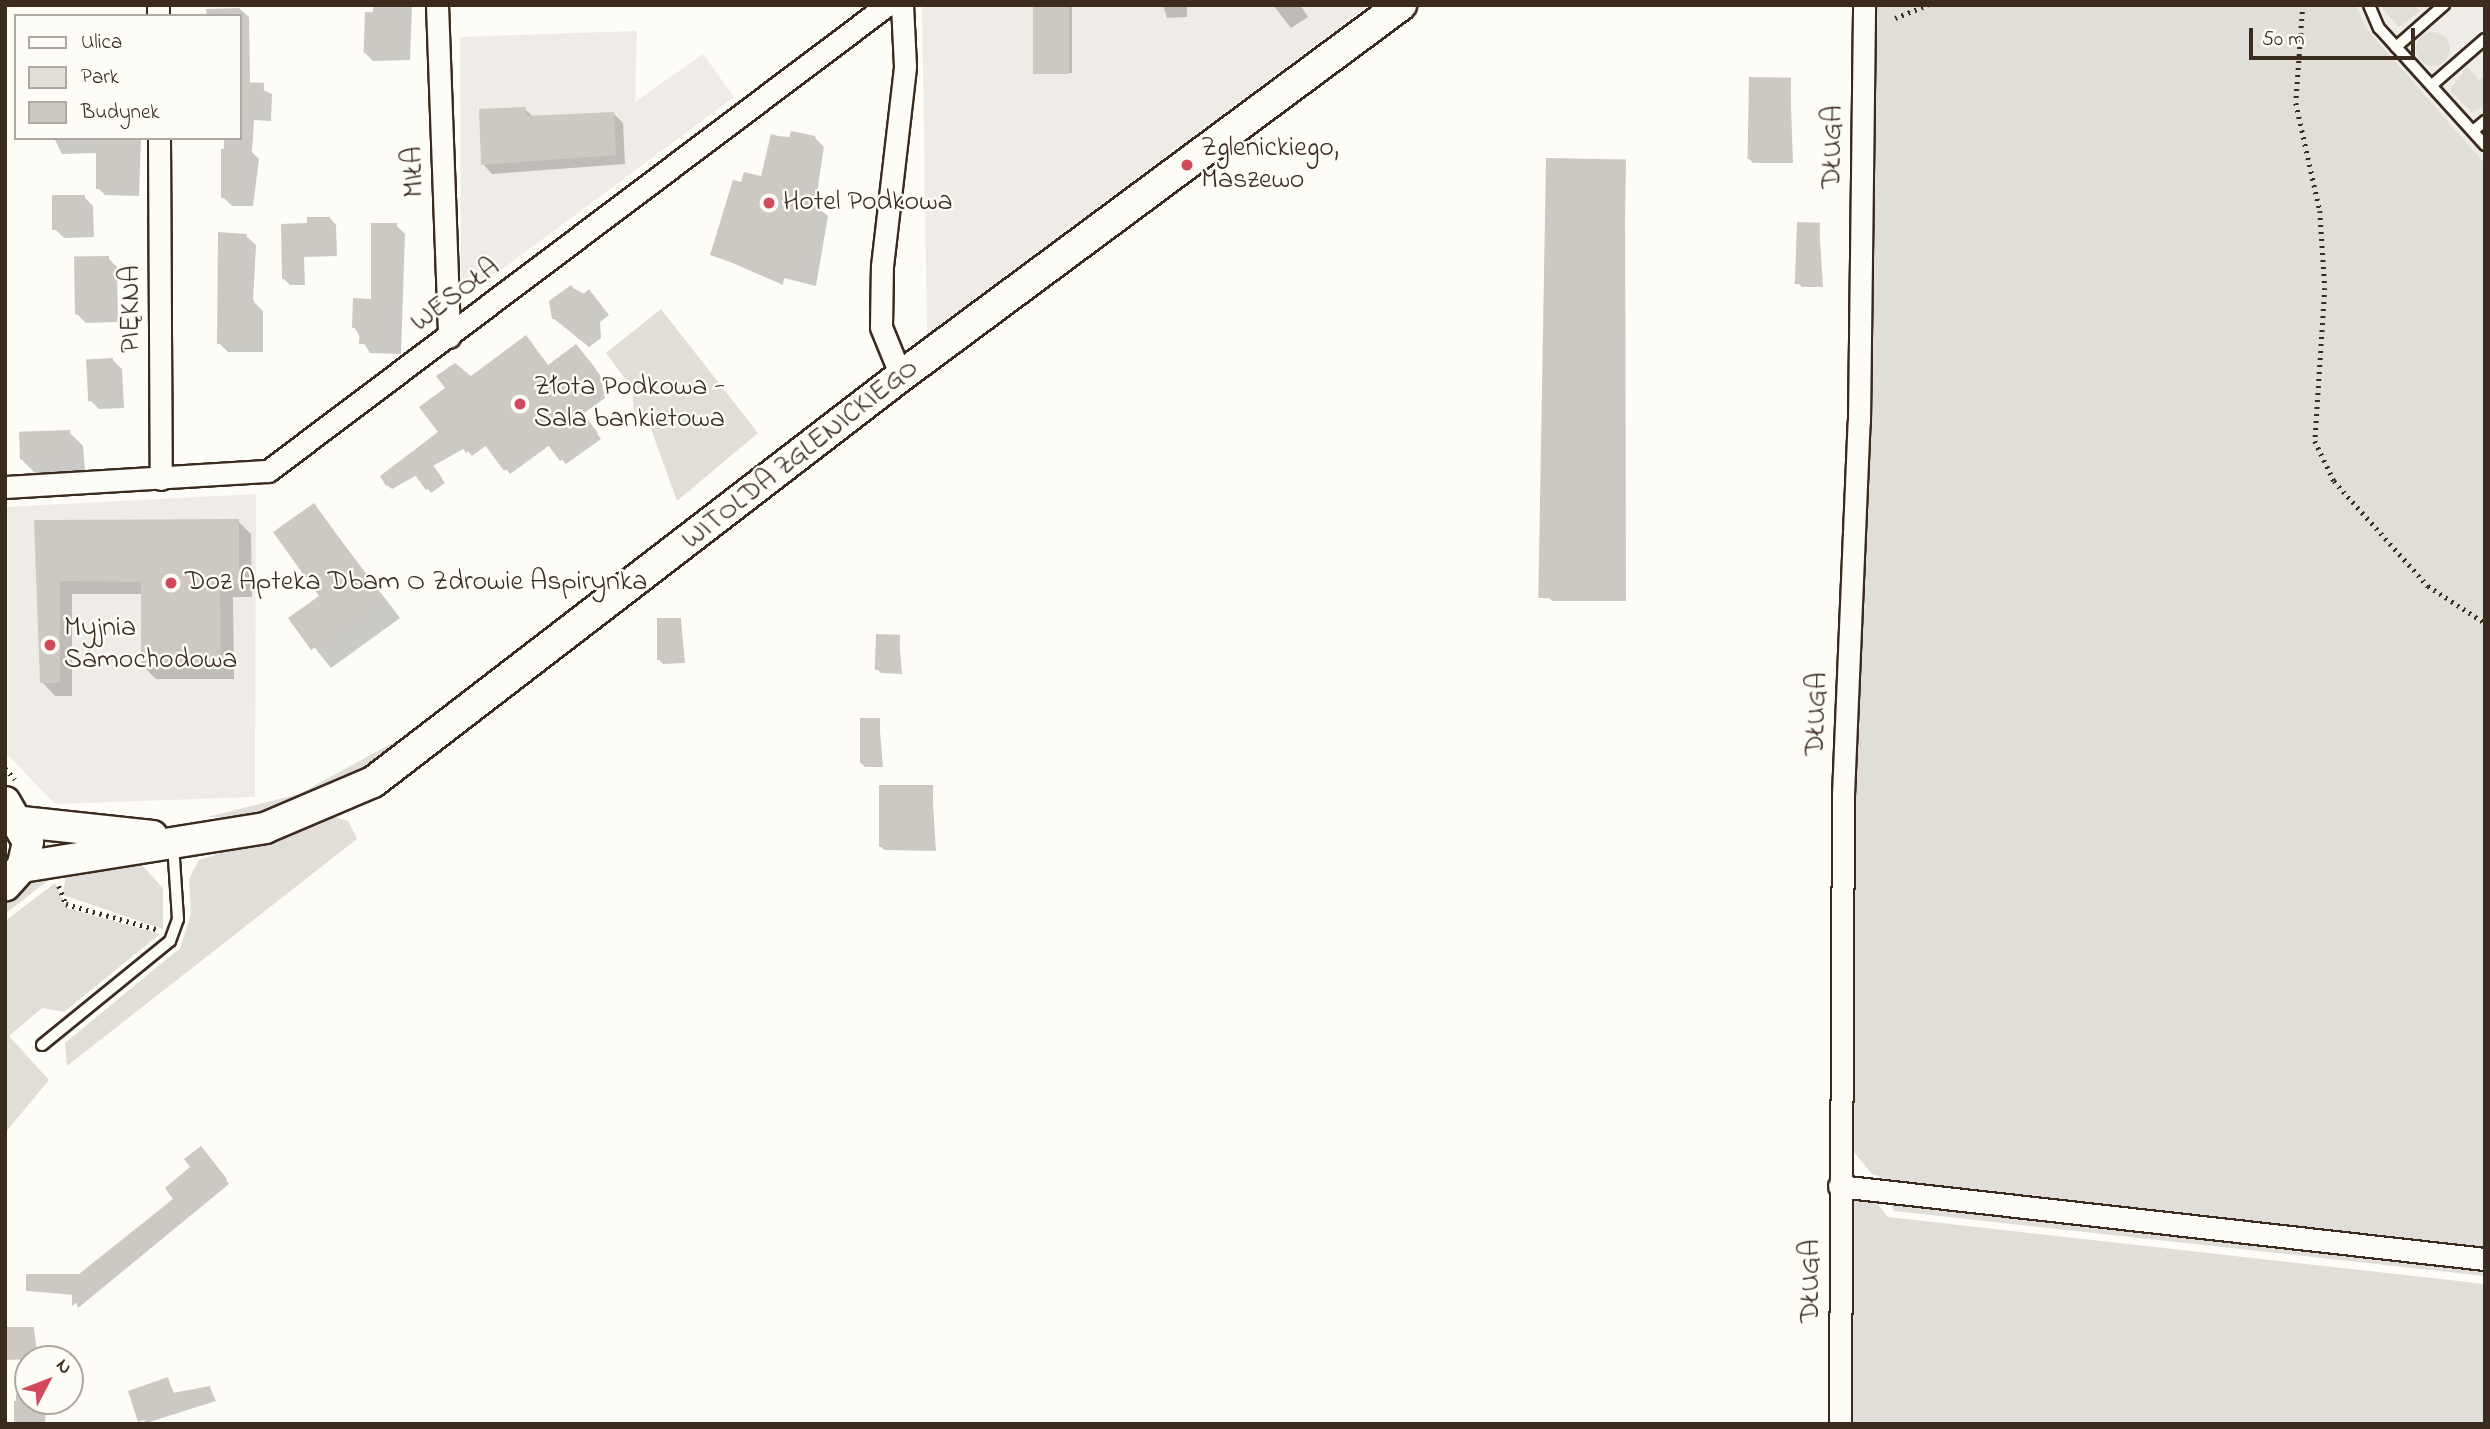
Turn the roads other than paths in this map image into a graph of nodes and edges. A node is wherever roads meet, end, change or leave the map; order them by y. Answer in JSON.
{"nodes":[{"id":1,"x":436,"y":5,"type":"edge"},
{"id":2,"x":887,"y":5,"type":"edge"},
{"id":3,"x":902,"y":5,"type":"edge"},
{"id":4,"x":1401,"y":5,"type":"edge"},
{"id":5,"x":1864,"y":5,"type":"edge"},
{"id":6,"x":2368,"y":5,"type":"edge"},
{"id":7,"x":2444,"y":5,"type":"edge"},
{"id":8,"x":2485,"y":39,"type":"edge"},
{"id":9,"x":2396,"y":47,"type":"junction"},
{"id":10,"x":2432,"y":85,"type":"junction"},
{"id":11,"x":2485,"y":121,"type":"edge"},
{"id":12,"x":2473,"y":131,"type":"junction"},
{"id":13,"x":159,"y":140,"type":"edge"},
{"id":14,"x":2485,"y":145,"type":"edge"},
{"id":15,"x":449,"y":337,"type":"junction"},
{"id":16,"x":901,"y":376,"type":"junction"},
{"id":17,"x":161,"y":479,"type":"junction"},
{"id":18,"x":5,"y":486,"type":"edge"},
{"id":19,"x":13,"y":812,"type":"edge"},
{"id":20,"x":173,"y":841,"type":"junction"},
{"id":21,"x":14,"y":877,"type":"edge"},
{"id":22,"x":42,"y":1045,"type":"dead end"},
{"id":23,"x":1839,"y":1186,"type":"junction"},
{"id":24,"x":2485,"y":1259,"type":"edge"},
{"id":25,"x":1840,"y":1424,"type":"edge"}],
"edges":[{"from":1,"to":15,"type":"street","name":"MIŁA"},
{"from":2,"to":15,"type":"street","name":"WESOŁA"},
{"from":3,"to":16,"type":"street"},
{"from":4,"to":16,"type":"main road","name":"WITOLDA ZGLENICKIEGO"},
{"from":5,"to":23,"type":"street","name":"DŁUGA"},
{"from":6,"to":9,"type":"lane"},
{"from":7,"to":9,"type":"lane"},
{"from":8,"to":10,"type":"lane"},
{"from":9,"to":10,"type":"lane"},
{"from":10,"to":12,"type":"lane"},
{"from":11,"to":12,"type":"lane"},
{"from":12,"to":14,"type":"lane"},
{"from":13,"to":17,"type":"street","name":"PIĘKNA"},
{"from":15,"to":17,"type":"street","name":"WESOŁA"},
{"from":16,"to":20,"type":"main road","name":"WITOLDA ZGLENICKIEGO"},
{"from":17,"to":18,"type":"street","name":"WESOŁA"},
{"from":19,"to":20,"type":"main road","name":"WITOLDA ZGLENICKIEGO"},
{"from":19,"to":21,"type":"main road"},
{"from":20,"to":21,"type":"main road","name":"WITOLDA ZGLENICKIEGO"},
{"from":20,"to":22,"type":"lane"},
{"from":23,"to":24,"type":"street"},
{"from":23,"to":25,"type":"street","name":"DŁUGA"}]}
